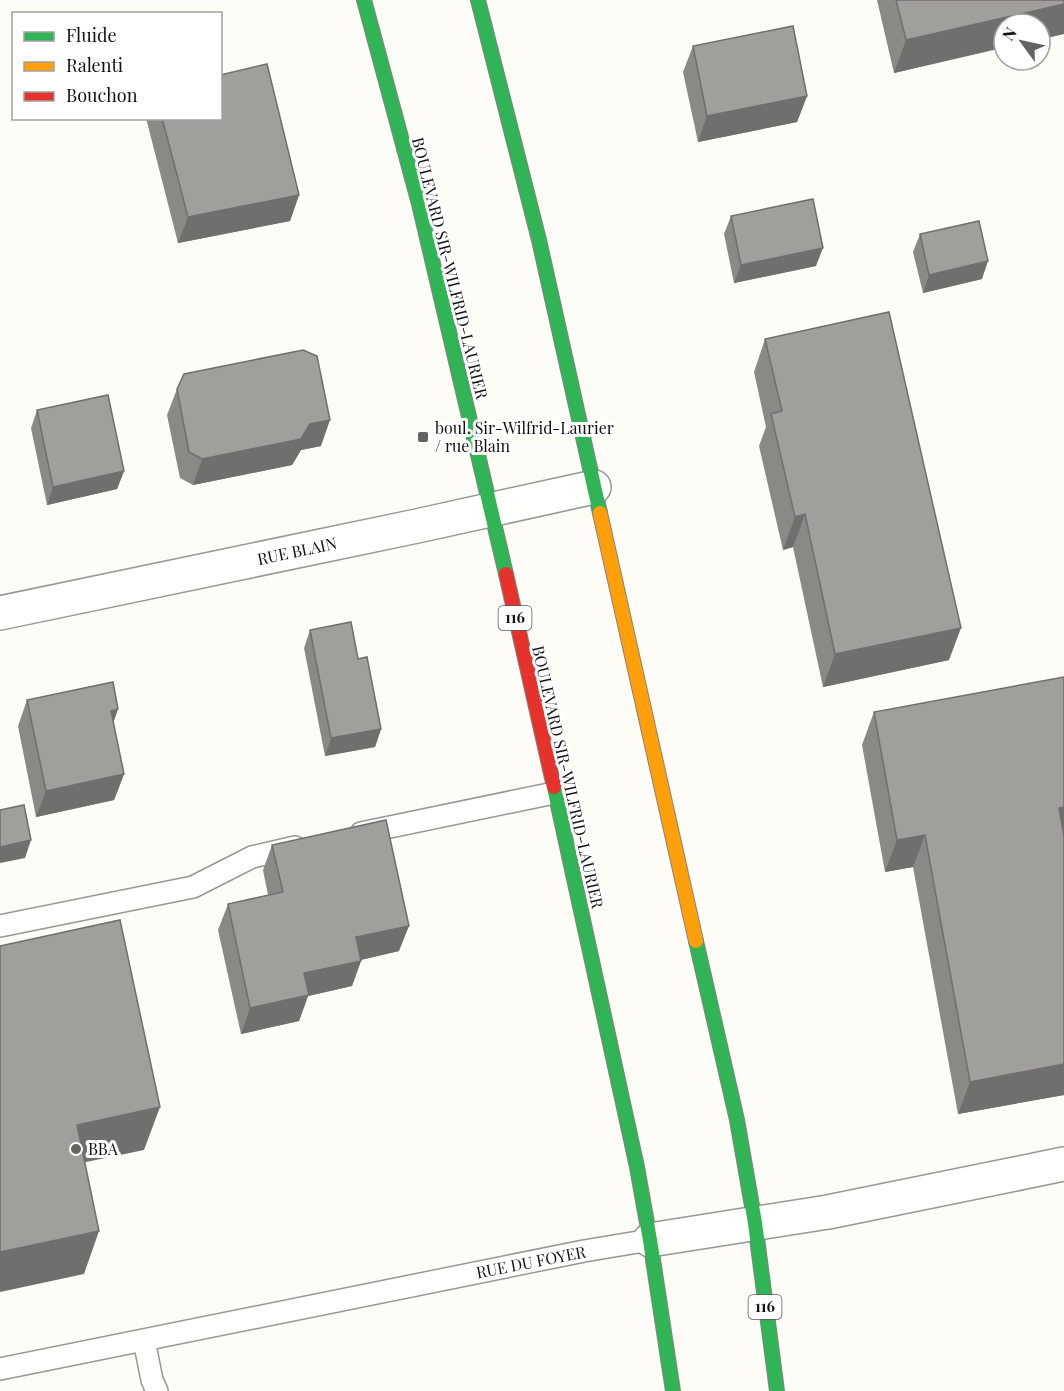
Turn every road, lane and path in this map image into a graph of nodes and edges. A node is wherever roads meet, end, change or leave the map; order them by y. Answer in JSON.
{"nodes":[{"id":1,"x":363,"y":0,"type":"edge"},
{"id":2,"x":478,"y":0,"type":"edge"},
{"id":3,"x":594,"y":487,"type":"junction"},
{"id":4,"x":491,"y":509,"type":"junction"},
{"id":5,"x":0,"y":613,"type":"edge"},
{"id":6,"x":555,"y":793,"type":"junction"},
{"id":7,"x":341,"y":838,"type":"edge"},
{"id":8,"x":319,"y":842,"type":"edge"},
{"id":9,"x":0,"y":926,"type":"edge"},
{"id":10,"x":1064,"y":1164,"type":"edge"},
{"id":11,"x":755,"y":1223,"type":"junction"},
{"id":12,"x":650,"y":1240,"type":"junction"},
{"id":13,"x":144,"y":1340,"type":"junction"},
{"id":14,"x":0,"y":1369,"type":"edge"},
{"id":15,"x":157,"y":1391,"type":"edge"},
{"id":16,"x":673,"y":1391,"type":"edge"},
{"id":17,"x":777,"y":1391,"type":"edge"}],
"edges":[{"from":1,"to":4,"type":"main road","name":"BOULEVARD SIR-WILFRID-LAURIER","number":"116"},
{"from":2,"to":3,"type":"main road","number":"116"},
{"from":3,"to":4,"type":"street","name":"RUE BLAIN"},
{"from":3,"to":11,"type":"main road","number":"116"},
{"from":4,"to":5,"type":"street","name":"RUE BLAIN"},
{"from":4,"to":6,"type":"main road","name":"BOULEVARD SIR-WILFRID-LAURIER","number":"116"},
{"from":6,"to":7,"type":"lane"},
{"from":6,"to":12,"type":"main road","name":"BOULEVARD SIR-WILFRID-LAURIER","number":"116"},
{"from":8,"to":9,"type":"lane"},
{"from":10,"to":11,"type":"street","name":"RUE DU FOYER"},
{"from":11,"to":12,"type":"street","name":"RUE DU FOYER"},
{"from":11,"to":17,"type":"main road","number":"116"},
{"from":12,"to":13,"type":"lane","name":"RUE DU FOYER"},
{"from":12,"to":16,"type":"main road","name":"BOULEVARD SIR-WILFRID-LAURIER","number":"116"},
{"from":13,"to":14,"type":"lane","name":"RUE DU FOYER"},
{"from":13,"to":15,"type":"lane"}]}
